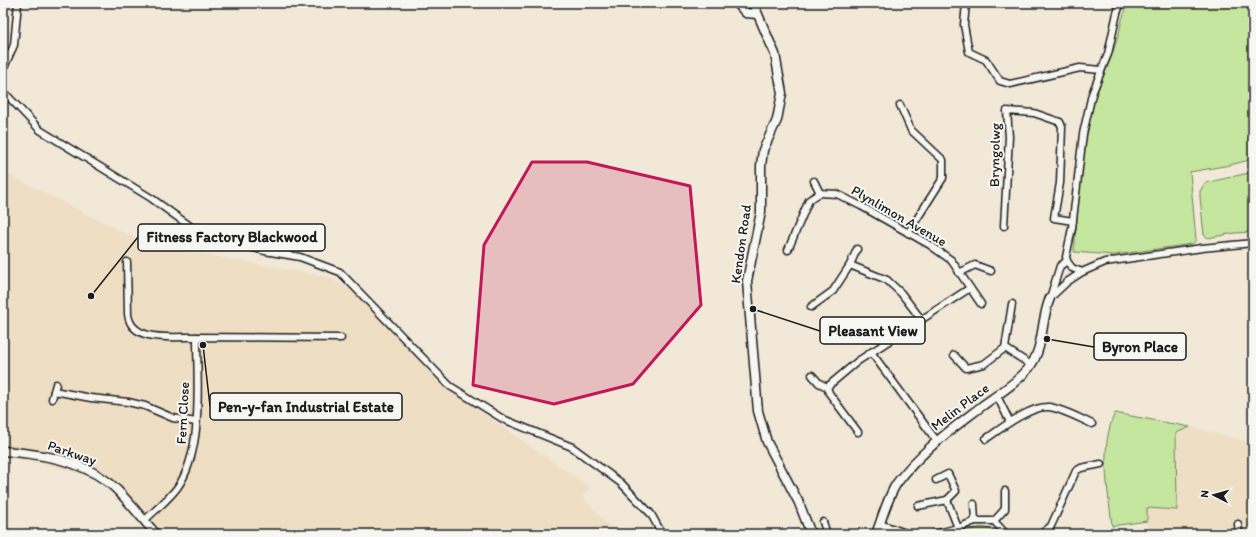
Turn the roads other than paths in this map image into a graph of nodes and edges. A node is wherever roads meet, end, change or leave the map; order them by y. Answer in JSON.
{"nodes":[{"id":1,"x":18,"y":3,"type":"edge"},
{"id":2,"x":737,"y":3,"type":"edge"},
{"id":3,"x":753,"y":3,"type":"edge"},
{"id":4,"x":966,"y":3,"type":"edge"},
{"id":5,"x":1121,"y":3,"type":"edge"},
{"id":6,"x":757,"y":14,"type":"junction"},
{"id":7,"x":3,"y":70,"type":"edge"},
{"id":8,"x":1101,"y":70,"type":"junction"},
{"id":9,"x":3,"y":91,"type":"edge"},
{"id":10,"x":900,"y":105,"type":"dead end"},
{"id":11,"x":814,"y":180,"type":"dead end"},
{"id":12,"x":820,"y":193,"type":"junction"},
{"id":13,"x":1073,"y":221,"type":"junction"},
{"id":14,"x":1004,"y":226,"type":"dead end"},
{"id":15,"x":908,"y":233,"type":"junction"},
{"id":16,"x":1253,"y":243,"type":"edge"},
{"id":17,"x":857,"y":249,"type":"dead end"},
{"id":18,"x":788,"y":250,"type":"dead end"},
{"id":19,"x":127,"y":262,"type":"dead end"},
{"id":20,"x":1067,"y":262,"type":"junction"},
{"id":21,"x":850,"y":265,"type":"junction"},
{"id":22,"x":991,"y":271,"type":"dead end"},
{"id":23,"x":1082,"y":272,"type":"junction"},
{"id":24,"x":960,"y":273,"type":"junction"},
{"id":25,"x":970,"y":288,"type":"junction"},
{"id":26,"x":1050,"y":298,"type":"junction"},
{"id":27,"x":981,"y":304,"type":"dead end"},
{"id":28,"x":1012,"y":304,"type":"dead end"},
{"id":29,"x":811,"y":308,"type":"dead end"},
{"id":30,"x":921,"y":318,"type":"junction"},
{"id":31,"x":197,"y":337,"type":"junction"},
{"id":32,"x":342,"y":338,"type":"dead end"},
{"id":33,"x":1005,"y":348,"type":"junction"},
{"id":34,"x":871,"y":352,"type":"junction"},
{"id":35,"x":954,"y":355,"type":"dead end"},
{"id":36,"x":1031,"y":365,"type":"junction"},
{"id":37,"x":812,"y":375,"type":"dead end"},
{"id":38,"x":56,"y":384,"type":"dead end"},
{"id":39,"x":827,"y":387,"type":"junction"},
{"id":40,"x":54,"y":392,"type":"junction"},
{"id":41,"x":996,"y":396,"type":"junction"},
{"id":42,"x":52,"y":399,"type":"dead end"},
{"id":43,"x":196,"y":422,"type":"junction"},
{"id":44,"x":1010,"y":422,"type":"junction"},
{"id":45,"x":1092,"y":424,"type":"dead end"},
{"id":46,"x":858,"y":432,"type":"dead end"},
{"id":47,"x":986,"y":439,"type":"dead end"},
{"id":48,"x":936,"y":440,"type":"junction"},
{"id":49,"x":3,"y":451,"type":"edge"},
{"id":50,"x":1101,"y":464,"type":"dead end"},
{"id":51,"x":936,"y":480,"type":"dead end"},
{"id":52,"x":1005,"y":491,"type":"dead end"},
{"id":53,"x":946,"y":500,"type":"junction"},
{"id":54,"x":974,"y":504,"type":"dead end"},
{"id":55,"x":918,"y":506,"type":"dead end"},
{"id":56,"x":144,"y":521,"type":"junction"},
{"id":57,"x":975,"y":521,"type":"junction"},
{"id":58,"x":823,"y":522,"type":"dead end"},
{"id":59,"x":994,"y":522,"type":"junction"},
{"id":60,"x":880,"y":524,"type":"junction"},
{"id":61,"x":1238,"y":524,"type":"dead end"},
{"id":62,"x":958,"y":528,"type":"junction"},
{"id":63,"x":156,"y":534,"type":"edge"},
{"id":64,"x":662,"y":534,"type":"edge"},
{"id":65,"x":811,"y":534,"type":"edge"},
{"id":66,"x":827,"y":534,"type":"edge"},
{"id":67,"x":876,"y":534,"type":"edge"},
{"id":68,"x":909,"y":534,"type":"edge"},
{"id":69,"x":934,"y":534,"type":"edge"},
{"id":70,"x":1006,"y":534,"type":"edge"},
{"id":71,"x":1041,"y":534,"type":"edge"},
{"id":72,"x":1239,"y":534,"type":"edge"}],
"edges":[{"from":1,"to":7,"type":"street"},
{"from":2,"to":6,"type":"main road"},
{"from":3,"to":6,"type":"main road","name":"Kendon Road"},
{"from":4,"to":8,"type":"street"},
{"from":5,"to":8,"type":"street"},
{"from":6,"to":65,"type":"main road","name":"Kendon Road"},
{"from":8,"to":13,"type":"street"},
{"from":9,"to":64,"type":"street"},
{"from":10,"to":15,"type":"street"},
{"from":11,"to":12,"type":"street"},
{"from":12,"to":15,"type":"street","name":"Plynlimon Avenue"},
{"from":12,"to":18,"type":"street"},
{"from":13,"to":14,"type":"street","name":"Bryngolwg"},
{"from":13,"to":20,"type":"street"},
{"from":15,"to":24,"type":"street","name":"Plynlimon Avenue"},
{"from":16,"to":23,"type":"street"},
{"from":17,"to":21,"type":"street"},
{"from":19,"to":31,"type":"street"},
{"from":20,"to":23,"type":"street"},
{"from":20,"to":26,"type":"street"},
{"from":21,"to":29,"type":"street"},
{"from":21,"to":30,"type":"street"},
{"from":22,"to":24,"type":"street"},
{"from":23,"to":26,"type":"street"},
{"from":24,"to":25,"type":"street","name":"Plynlimon Avenue"},
{"from":25,"to":27,"type":"street","name":"Plynlimon Avenue"},
{"from":25,"to":30,"type":"street"},
{"from":26,"to":36,"type":"main road","name":"Melin Place"},
{"from":28,"to":33,"type":"street"},
{"from":30,"to":34,"type":"street"},
{"from":31,"to":32,"type":"street"},
{"from":31,"to":43,"type":"street","name":"Fern Close"},
{"from":33,"to":35,"type":"street"},
{"from":33,"to":36,"type":"street"},
{"from":34,"to":39,"type":"street"},
{"from":34,"to":48,"type":"street"},
{"from":36,"to":41,"type":"main road","name":"Melin Place"},
{"from":37,"to":39,"type":"street"},
{"from":38,"to":40,"type":"street"},
{"from":39,"to":46,"type":"street"},
{"from":40,"to":42,"type":"street"},
{"from":40,"to":43,"type":"street"},
{"from":41,"to":44,"type":"street"},
{"from":41,"to":48,"type":"main road","name":"Melin Place"},
{"from":43,"to":56,"type":"street","name":"Fern Close"},
{"from":44,"to":45,"type":"street"},
{"from":44,"to":47,"type":"street"},
{"from":48,"to":60,"type":"main road","name":"Melin Place"},
{"from":49,"to":56,"type":"main road","name":"Parkway"},
{"from":50,"to":71,"type":"street"},
{"from":51,"to":53,"type":"street"},
{"from":52,"to":59,"type":"street"},
{"from":53,"to":55,"type":"street"},
{"from":53,"to":62,"type":"street"},
{"from":54,"to":57,"type":"street"},
{"from":56,"to":63,"type":"main road","name":"Parkway"},
{"from":57,"to":59,"type":"street"},
{"from":57,"to":62,"type":"street"},
{"from":58,"to":66,"type":"street"},
{"from":59,"to":70,"type":"street"},
{"from":60,"to":67,"type":"main road","name":"Melin Place"},
{"from":60,"to":68,"type":"street"},
{"from":61,"to":72,"type":"street"},
{"from":62,"to":69,"type":"street"}]}
